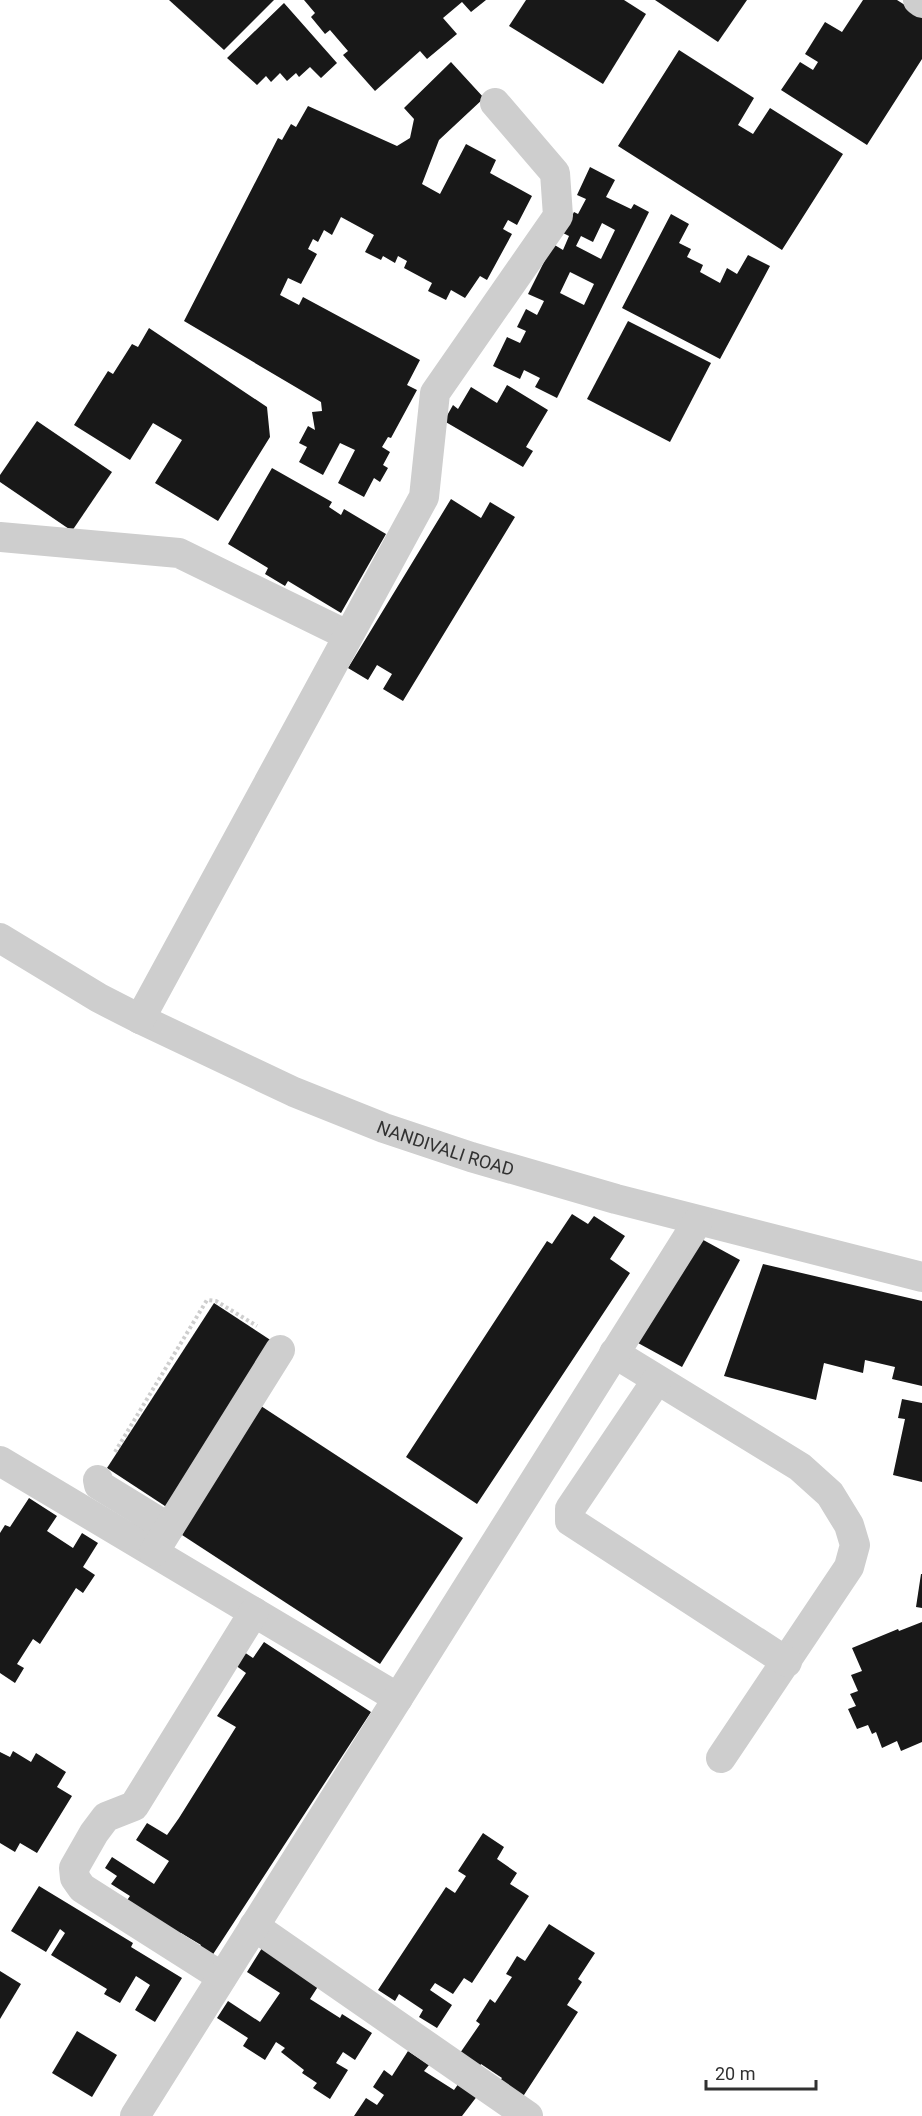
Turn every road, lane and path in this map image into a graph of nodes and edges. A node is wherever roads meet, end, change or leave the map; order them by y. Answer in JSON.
{"nodes":[{"id":1,"x":918,"y":0,"type":"edge"},
{"id":2,"x":922,"y":3,"type":"edge"},
{"id":3,"x":495,"y":103,"type":"dead end"},
{"id":4,"x":0,"y":537,"type":"edge"},
{"id":5,"x":347,"y":635,"type":"junction"},
{"id":6,"x":0,"y":938,"type":"edge"},
{"id":7,"x":140,"y":1019,"type":"junction"},
{"id":8,"x":698,"y":1221,"type":"junction"},
{"id":9,"x":922,"y":1277,"type":"edge"},
{"id":10,"x":280,"y":1350,"type":"joint"},
{"id":11,"x":614,"y":1353,"type":"junction"},
{"id":12,"x":657,"y":1380,"type":"junction"},
{"id":13,"x":0,"y":1461,"type":"edge"},
{"id":14,"x":98,"y":1479,"type":"joint"},
{"id":15,"x":162,"y":1540,"type":"junction"},
{"id":16,"x":254,"y":1612,"type":"junction"},
{"id":17,"x":787,"y":1662,"type":"junction"},
{"id":18,"x":398,"y":1698,"type":"junction"},
{"id":19,"x":722,"y":1758,"type":"dead end"},
{"id":20,"x":254,"y":1926,"type":"junction"},
{"id":21,"x":222,"y":1977,"type":"junction"},
{"id":22,"x":135,"y":2116,"type":"edge"},
{"id":23,"x":528,"y":2116,"type":"edge"}],
"edges":[{"from":1,"to":2,"type":"street"},
{"from":3,"to":5,"type":"street"},
{"from":4,"to":5,"type":"street"},
{"from":5,"to":7,"type":"street"},
{"from":6,"to":7,"type":"street","name":"NANDIVALI ROAD"},
{"from":7,"to":8,"type":"street","name":"NANDIVALI ROAD"},
{"from":8,"to":9,"type":"street","name":"NANDIVALI ROAD"},
{"from":8,"to":11,"type":"street"},
{"from":10,"to":14,"type":"path"},
{"from":10,"to":15,"type":"street"},
{"from":11,"to":12,"type":"street"},
{"from":11,"to":18,"type":"street"},
{"from":12,"to":17,"type":"street"},
{"from":12,"to":17,"type":"street"},
{"from":13,"to":15,"type":"street"},
{"from":14,"to":15,"type":"street"},
{"from":15,"to":16,"type":"street"},
{"from":16,"to":18,"type":"street"},
{"from":16,"to":21,"type":"street"},
{"from":17,"to":19,"type":"street"},
{"from":18,"to":20,"type":"street"},
{"from":20,"to":21,"type":"street"},
{"from":20,"to":23,"type":"street"},
{"from":21,"to":22,"type":"street"}]}
